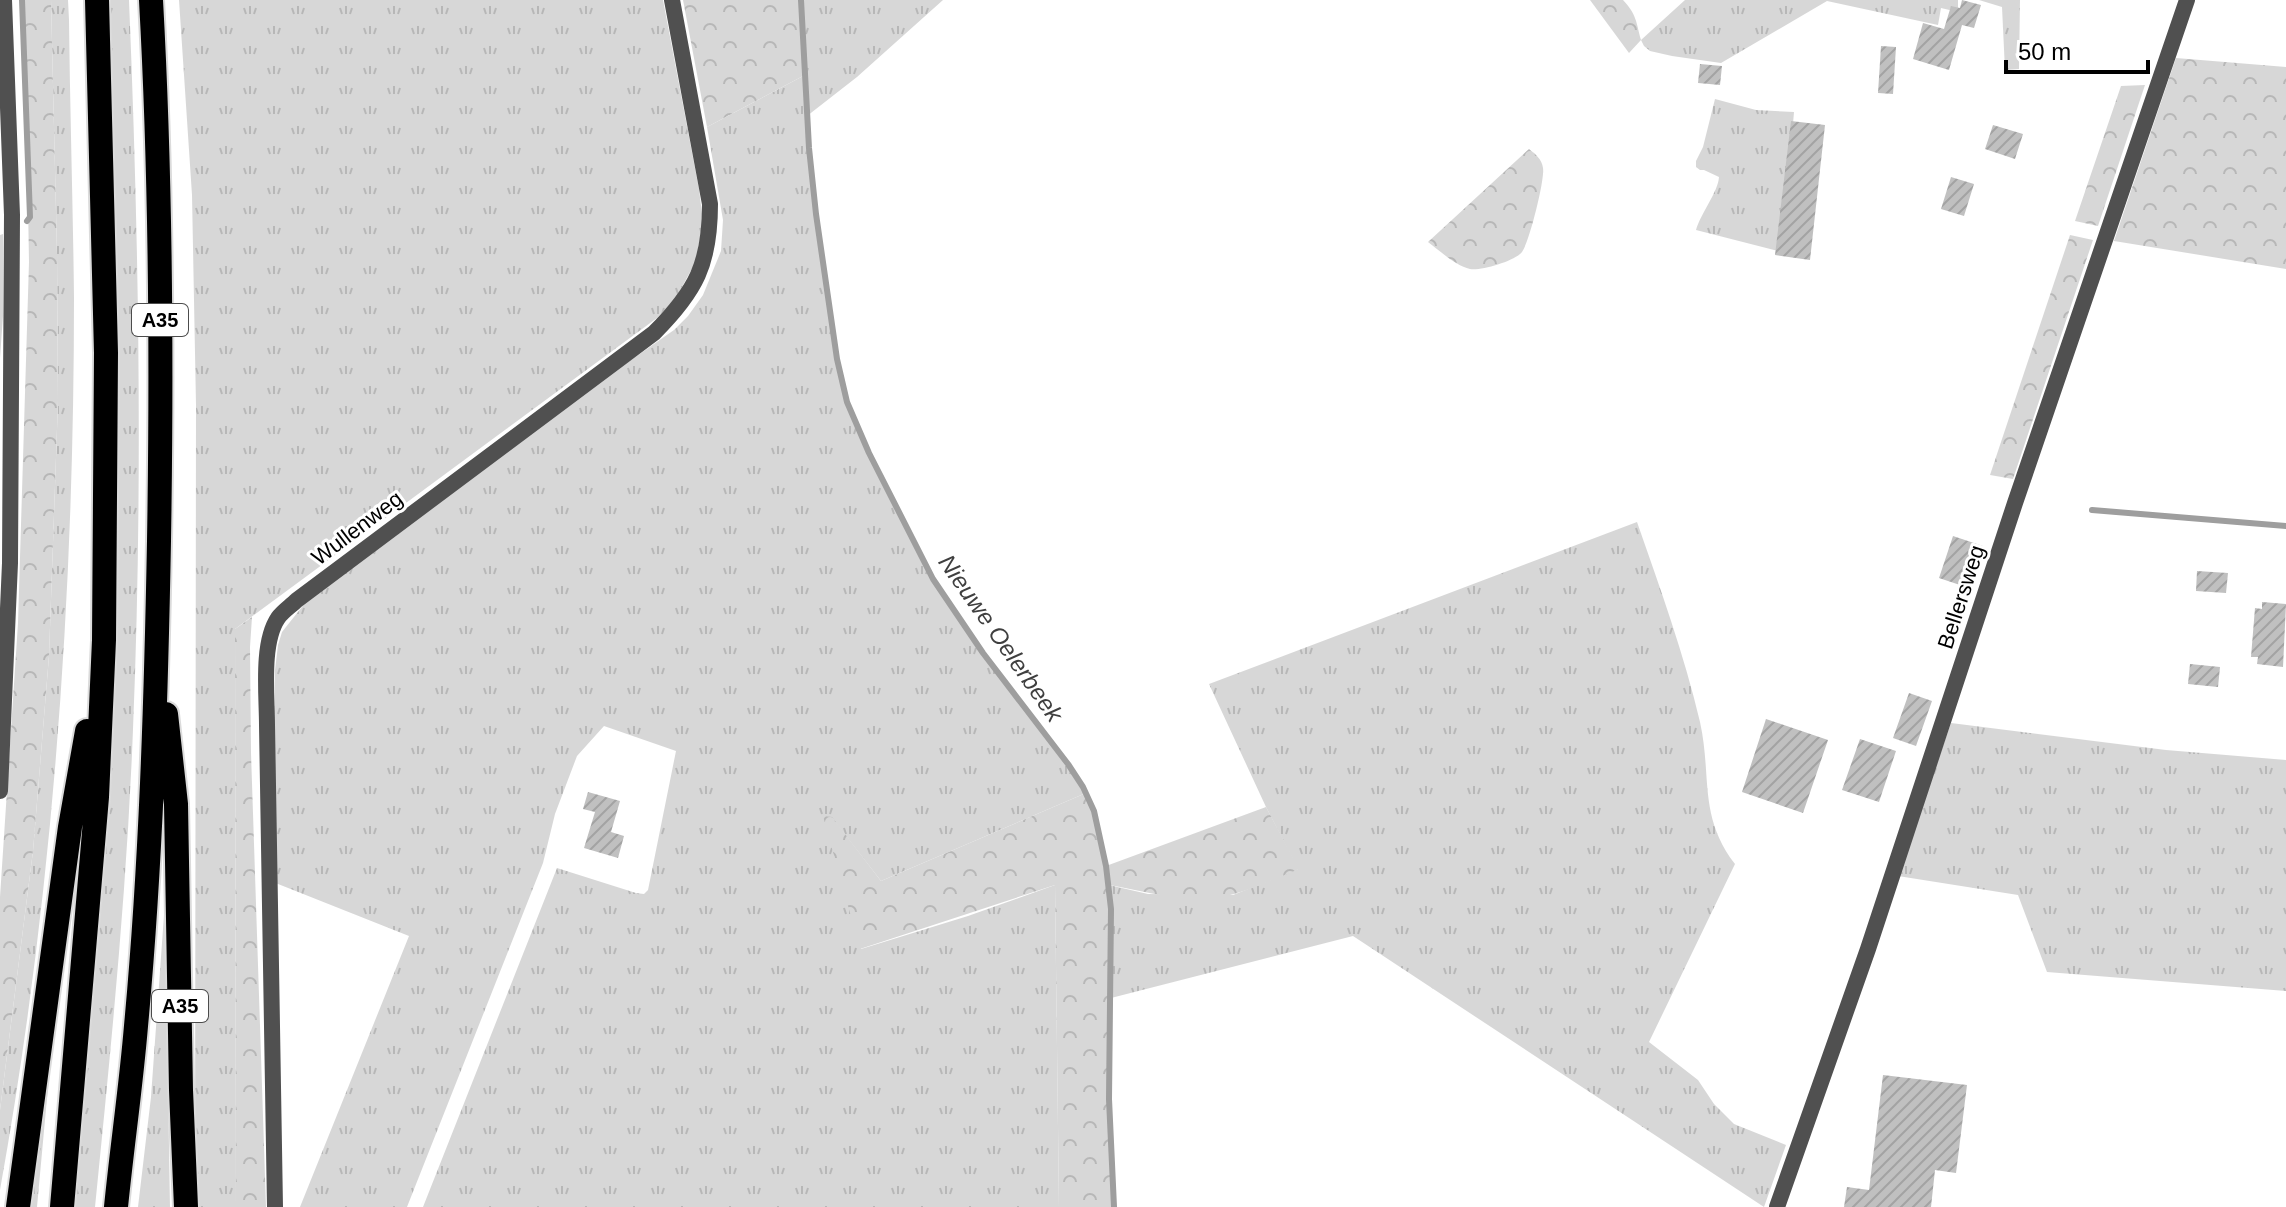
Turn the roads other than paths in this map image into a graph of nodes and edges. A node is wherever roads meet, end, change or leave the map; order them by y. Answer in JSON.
{"nodes":[{"id":1,"x":4,"y":0,"type":"edge"},
{"id":2,"x":97,"y":0,"type":"edge"},
{"id":3,"x":151,"y":0,"type":"edge"},
{"id":4,"x":672,"y":0,"type":"edge"},
{"id":5,"x":2187,"y":0,"type":"edge"},
{"id":6,"x":104,"y":640,"type":"junction"},
{"id":7,"x":157,"y":640,"type":"junction"},
{"id":8,"x":0,"y":791,"type":"edge"},
{"id":9,"x":18,"y":1207,"type":"edge"},
{"id":10,"x":62,"y":1207,"type":"edge"},
{"id":11,"x":116,"y":1207,"type":"edge"},
{"id":12,"x":186,"y":1207,"type":"edge"},
{"id":13,"x":275,"y":1207,"type":"edge"},
{"id":14,"x":1777,"y":1207,"type":"edge"}],
"edges":[{"from":1,"to":8,"type":"street"},
{"from":2,"to":6,"type":"highway","number":"A35"},
{"from":3,"to":7,"type":"highway","number":"A35"},
{"from":4,"to":13,"type":"street","name":"Wullenweg"},
{"from":5,"to":14,"type":"street","name":"Bellersweg"},
{"from":6,"to":9,"type":"highway","number":"A35"},
{"from":6,"to":10,"type":"highway","number":"A35"},
{"from":7,"to":11,"type":"highway","number":"A35"},
{"from":7,"to":12,"type":"highway","number":"A35"}]}
